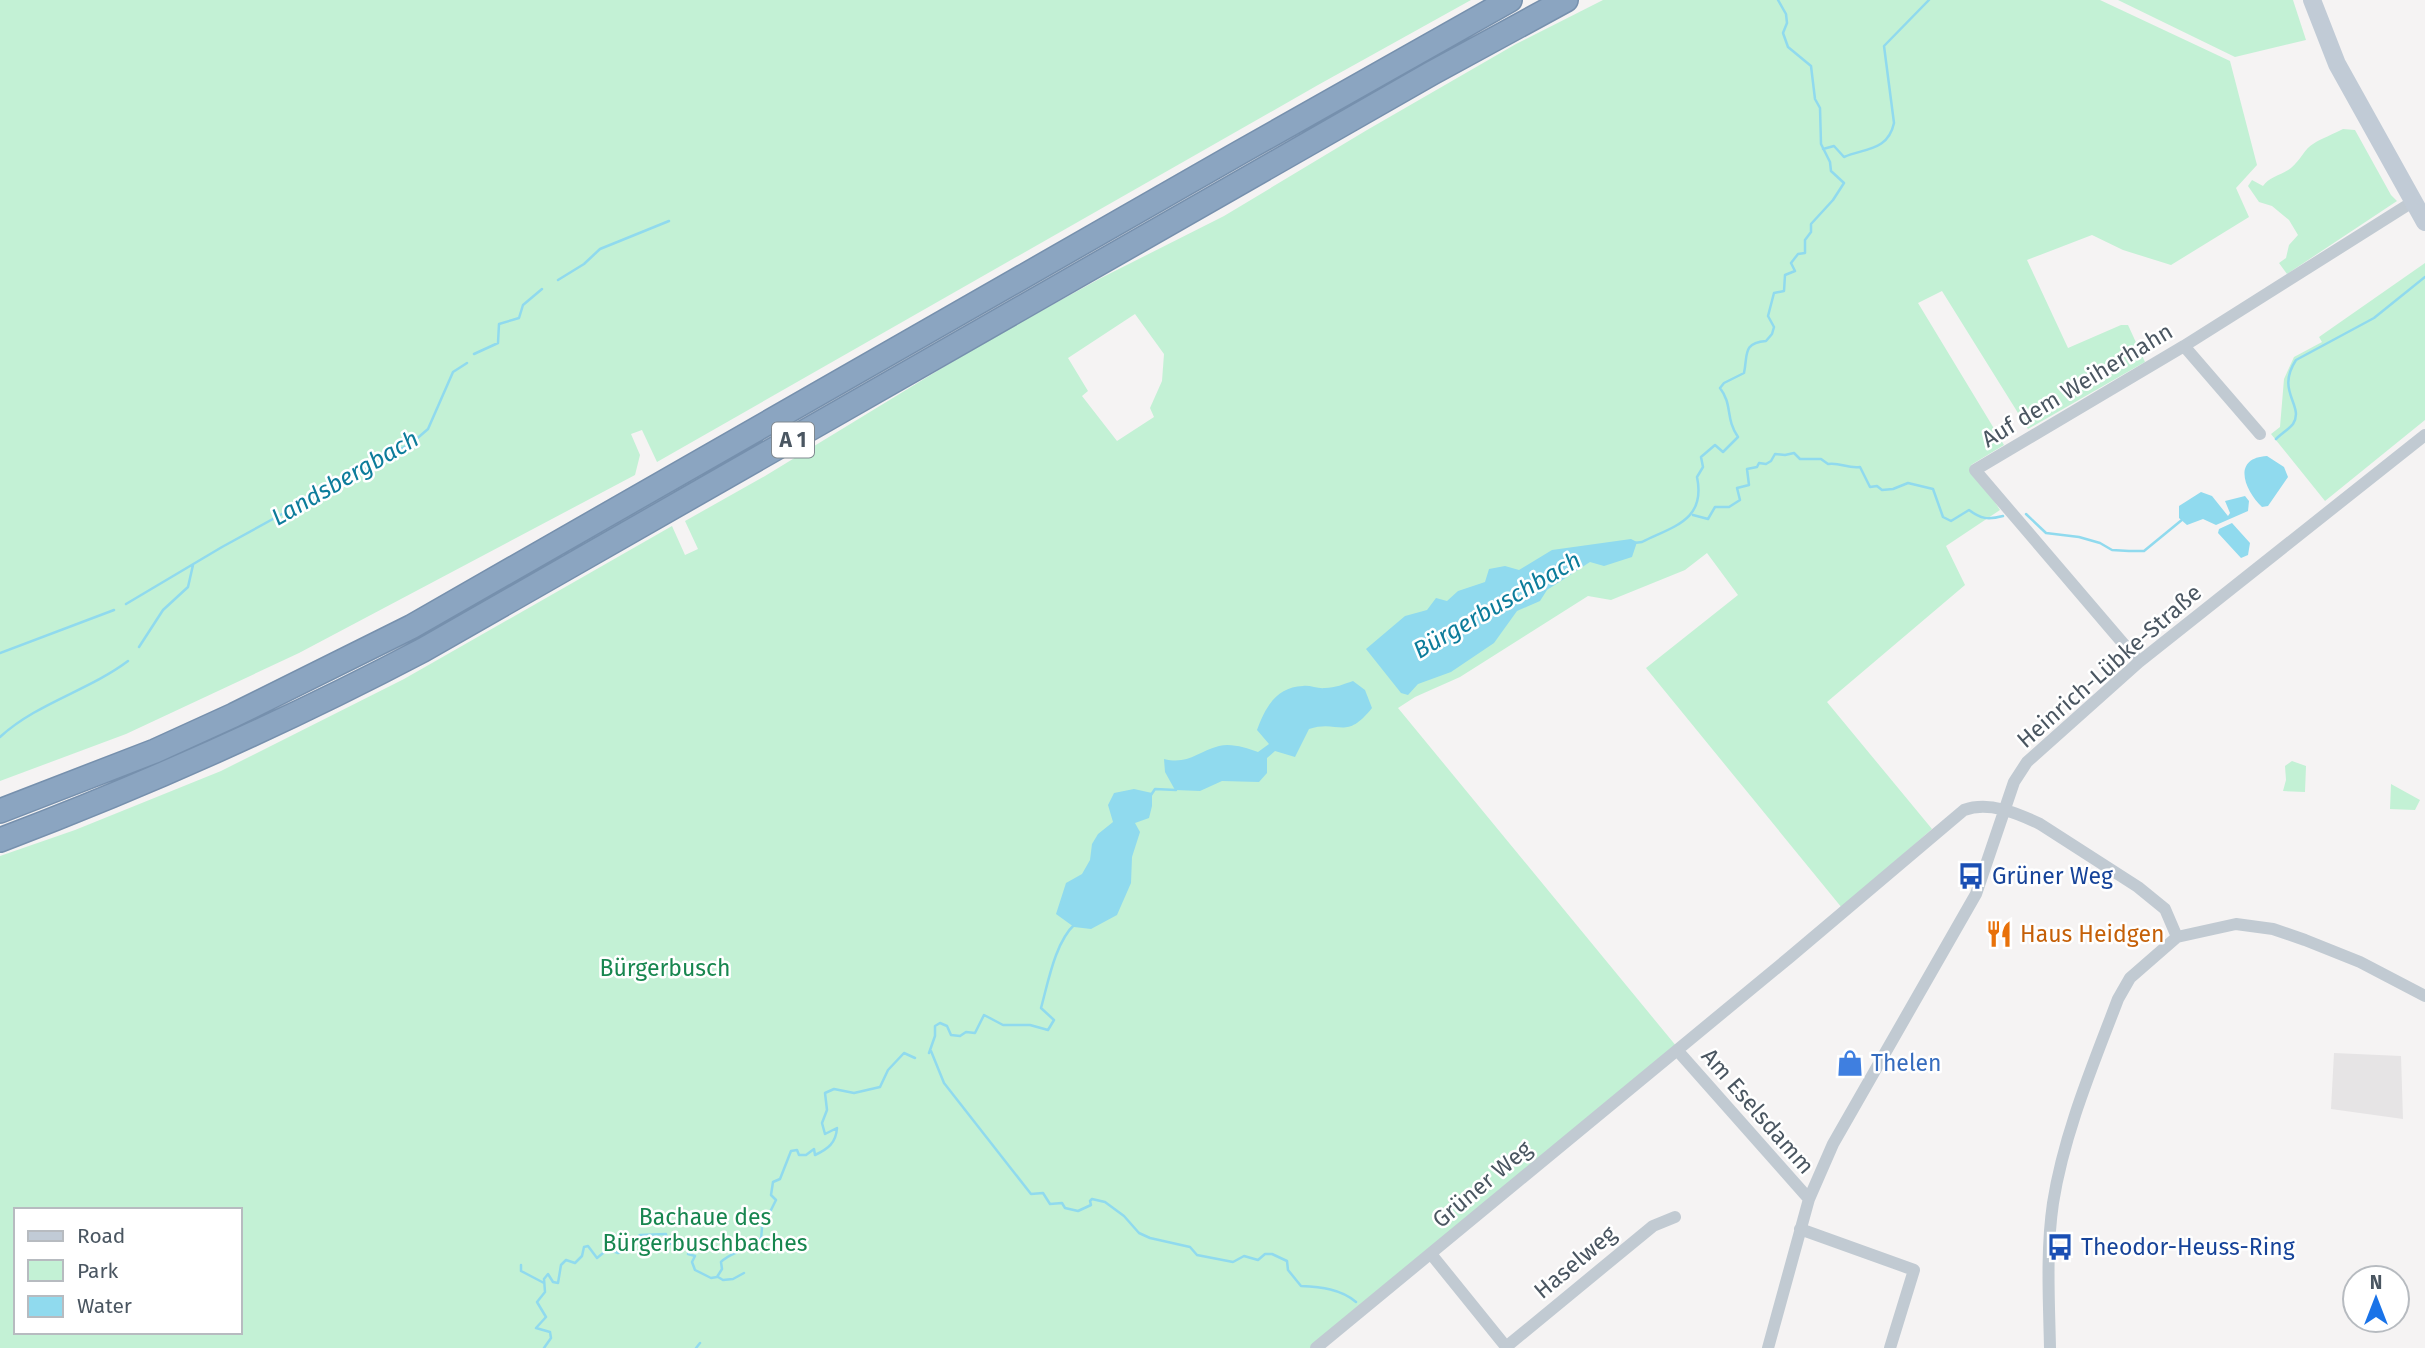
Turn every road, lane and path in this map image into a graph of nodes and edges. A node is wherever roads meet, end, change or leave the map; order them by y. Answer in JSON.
{"nodes":[{"id":1,"x":1510,"y":0,"type":"edge"},
{"id":2,"x":1566,"y":0,"type":"edge"},
{"id":3,"x":2312,"y":0,"type":"edge"},
{"id":4,"x":2414,"y":201,"type":"junction"},
{"id":5,"x":2425,"y":222,"type":"edge"},
{"id":6,"x":2184,"y":346,"type":"junction"},
{"id":7,"x":2260,"y":434,"type":"dead end"},
{"id":8,"x":2425,"y":435,"type":"edge"},
{"id":9,"x":2139,"y":662,"type":"junction"},
{"id":10,"x":2005,"y":810,"type":"junction"},
{"id":11,"x":0,"y":811,"type":"edge"},
{"id":12,"x":0,"y":840,"type":"edge"},
{"id":13,"x":2178,"y":937,"type":"junction"},
{"id":14,"x":2425,"y":996,"type":"edge"},
{"id":15,"x":1677,"y":1050,"type":"junction"},
{"id":16,"x":1809,"y":1199,"type":"junction"},
{"id":17,"x":1675,"y":1217,"type":"dead end"},
{"id":18,"x":1800,"y":1229,"type":"junction"},
{"id":19,"x":1431,"y":1254,"type":"junction"},
{"id":20,"x":1316,"y":1348,"type":"edge"},
{"id":21,"x":1507,"y":1348,"type":"edge"},
{"id":22,"x":1768,"y":1348,"type":"edge"},
{"id":23,"x":1890,"y":1348,"type":"edge"},
{"id":24,"x":2050,"y":1348,"type":"edge"}],
"edges":[{"from":1,"to":11,"type":"highway","number":"A 1"},
{"from":2,"to":12,"type":"highway","number":"A 1"},
{"from":3,"to":4,"type":"main road"},
{"from":4,"to":5,"type":"main road"},
{"from":4,"to":6,"type":"street","name":"Auf dem Weiherhahn"},
{"from":6,"to":7,"type":"street"},
{"from":6,"to":9,"type":"street","name":"Auf dem Weiherhahn"},
{"from":8,"to":9,"type":"street","name":"Heinrich-Lübke-Straße"},
{"from":9,"to":10,"type":"street","name":"Heinrich-Lübke-Straße"},
{"from":10,"to":13,"type":"street","name":"Grüner Weg"},
{"from":10,"to":15,"type":"street","name":"Grüner Weg"},
{"from":10,"to":16,"type":"street","name":"Heinrich-Lübke-Straße"},
{"from":13,"to":14,"type":"street"},
{"from":13,"to":24,"type":"street"},
{"from":15,"to":16,"type":"street","name":"Am Eselsdamm"},
{"from":15,"to":19,"type":"street","name":"Grüner Weg"},
{"from":16,"to":18,"type":"street","name":"Heinrich-Lübke-Straße"},
{"from":17,"to":21,"type":"street","name":"Haselweg"},
{"from":18,"to":22,"type":"street","name":"Heinrich-Lübke-Straße"},
{"from":18,"to":23,"type":"street"},
{"from":19,"to":20,"type":"street","name":"Grüner Weg"},
{"from":19,"to":21,"type":"street"}]}
